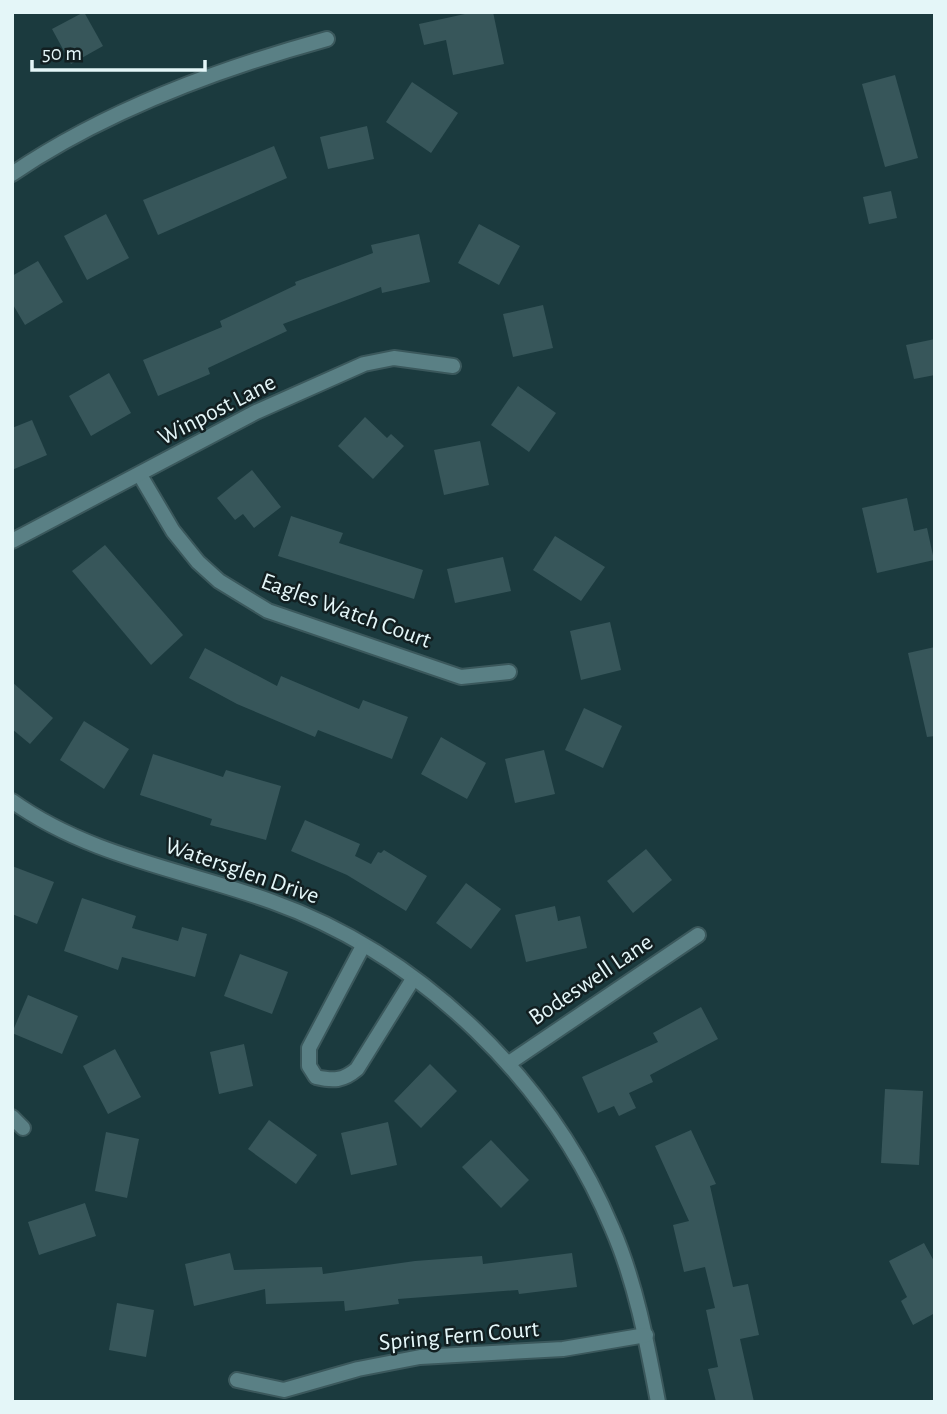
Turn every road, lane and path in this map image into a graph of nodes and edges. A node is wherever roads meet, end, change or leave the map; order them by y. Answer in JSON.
{"nodes":[{"id":1,"x":327,"y":39,"type":"dead end"},
{"id":2,"x":12,"y":174,"type":"edge"},
{"id":3,"x":453,"y":366,"type":"dead end"},
{"id":4,"x":140,"y":475,"type":"junction"},
{"id":5,"x":12,"y":541,"type":"edge"},
{"id":6,"x":509,"y":672,"type":"dead end"},
{"id":7,"x":12,"y":801,"type":"edge"},
{"id":8,"x":698,"y":935,"type":"dead end"},
{"id":9,"x":363,"y":946,"type":"junction"},
{"id":10,"x":413,"y":979,"type":"junction"},
{"id":11,"x":509,"y":1063,"type":"junction"},
{"id":12,"x":646,"y":1335,"type":"junction"},
{"id":13,"x":237,"y":1380,"type":"dead end"},
{"id":14,"x":658,"y":1402,"type":"edge"}],
"edges":[{"from":1,"to":2,"type":"street"},
{"from":3,"to":4,"type":"street","name":"Winpost Lane"},
{"from":4,"to":5,"type":"street","name":"Winpost Lane"},
{"from":4,"to":6,"type":"street","name":"Eagles Watch Court"},
{"from":7,"to":9,"type":"street","name":"Watersglen Drive"},
{"from":8,"to":11,"type":"street","name":"Bodeswell Lane"},
{"from":9,"to":10,"type":"street","name":"Watersglen Drive"},
{"from":9,"to":10,"type":"street"},
{"from":10,"to":11,"type":"street","name":"Watersglen Drive"},
{"from":11,"to":12,"type":"street","name":"Watersglen Drive"},
{"from":12,"to":13,"type":"street","name":"Spring Fern Court"},
{"from":12,"to":14,"type":"street","name":"Watersglen Drive"}]}
